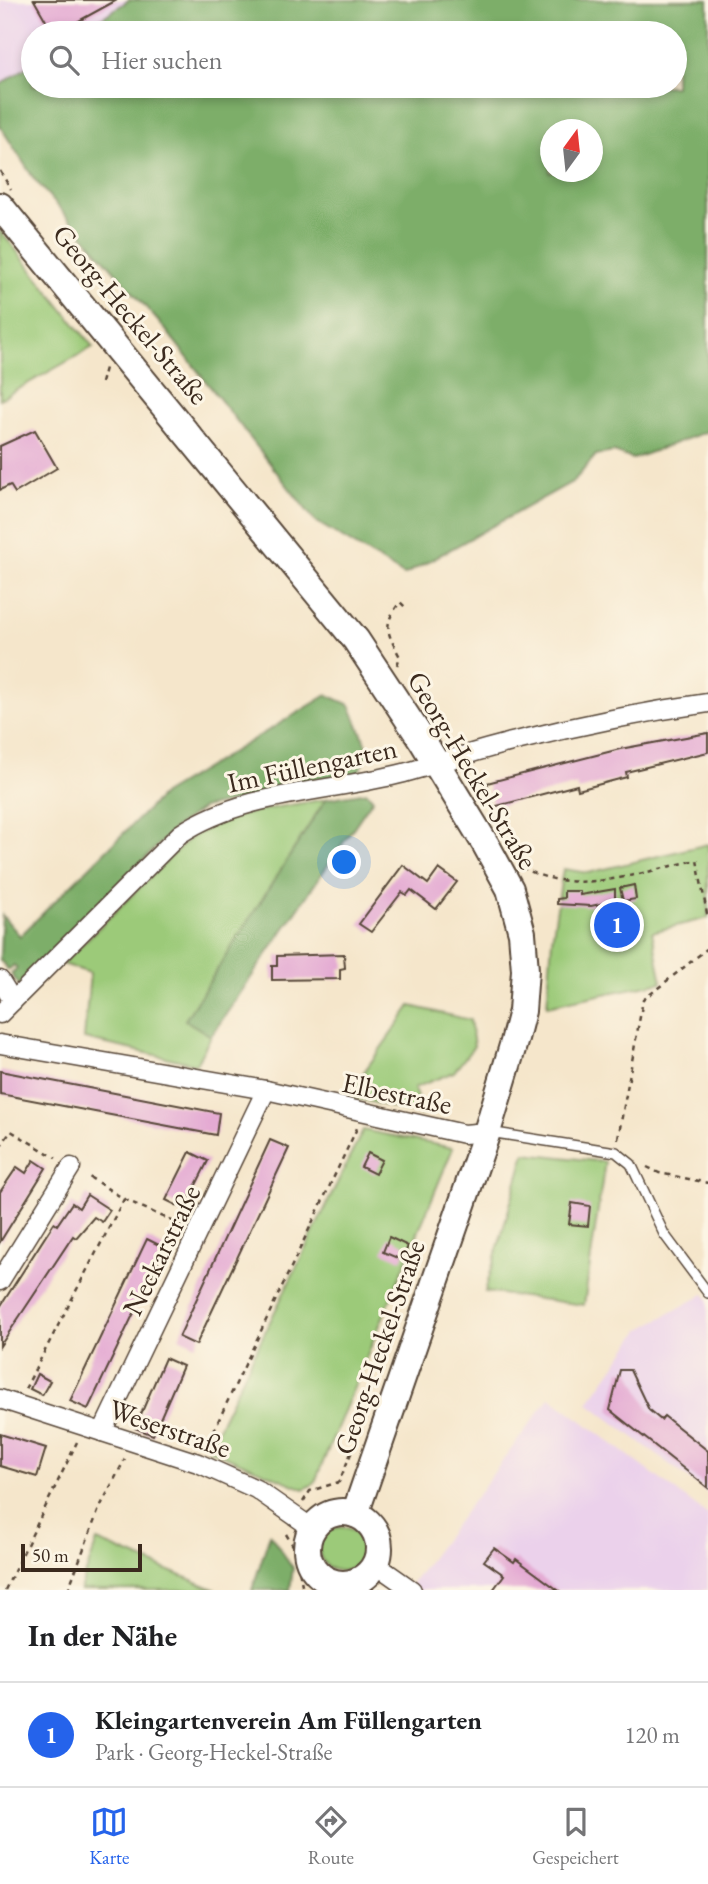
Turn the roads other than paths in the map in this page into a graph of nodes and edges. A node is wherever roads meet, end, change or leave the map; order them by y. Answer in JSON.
{"nodes":[{"id":1,"x":0,"y":206,"type":"edge"},
{"id":2,"x":708,"y":703,"type":"edge"},
{"id":3,"x":436,"y":762,"type":"junction"},
{"id":4,"x":0,"y":980,"type":"edge"},
{"id":5,"x":13,"y":1001,"type":"junction"},
{"id":6,"x":0,"y":1014,"type":"edge"},
{"id":7,"x":0,"y":1044,"type":"edge"},
{"id":8,"x":267,"y":1090,"type":"junction"},
{"id":9,"x":487,"y":1132,"type":"junction"},
{"id":10,"x":71,"y":1167,"type":"road end"},
{"id":11,"x":0,"y":1281,"type":"edge"},
{"id":12,"x":708,"y":1293,"type":"edge"},
{"id":13,"x":9,"y":1402,"type":"edge"},
{"id":14,"x":102,"y":1432,"type":"junction"},
{"id":15,"x":355,"y":1514,"type":"junction"},
{"id":16,"x":312,"y":1528,"type":"junction"},
{"id":17,"x":375,"y":1564,"type":"junction"},
{"id":18,"x":328,"y":1586,"type":"edge"},
{"id":19,"x":412,"y":1590,"type":"edge"}],
"edges":[{"from":1,"to":3,"type":"street","name":"Georg-Heckel-Straße"},
{"from":2,"to":3,"type":"street","name":"Im Füllengarten"},
{"from":3,"to":5,"type":"street","name":"Im Füllengarten"},
{"from":3,"to":9,"type":"street","name":"Georg-Heckel-Straße"},
{"from":4,"to":5,"type":"street"},
{"from":5,"to":6,"type":"street","name":"Im Füllengarten"},
{"from":7,"to":8,"type":"street","name":"Elbestraße"},
{"from":8,"to":9,"type":"street","name":"Elbestraße"},
{"from":8,"to":14,"type":"street","name":"Neckarstraße"},
{"from":9,"to":12,"type":"lane","name":"Elbestraße"},
{"from":9,"to":15,"type":"street","name":"Georg-Heckel-Straße"},
{"from":10,"to":11,"type":"street"},
{"from":13,"to":14,"type":"street","name":"Weserstraße"},
{"from":14,"to":16,"type":"street","name":"Weserstraße"},
{"from":15,"to":16,"type":"street"},
{"from":15,"to":17,"type":"street"},
{"from":16,"to":18,"type":"street"},
{"from":17,"to":18,"type":"street"},
{"from":17,"to":19,"type":"street"}]}
